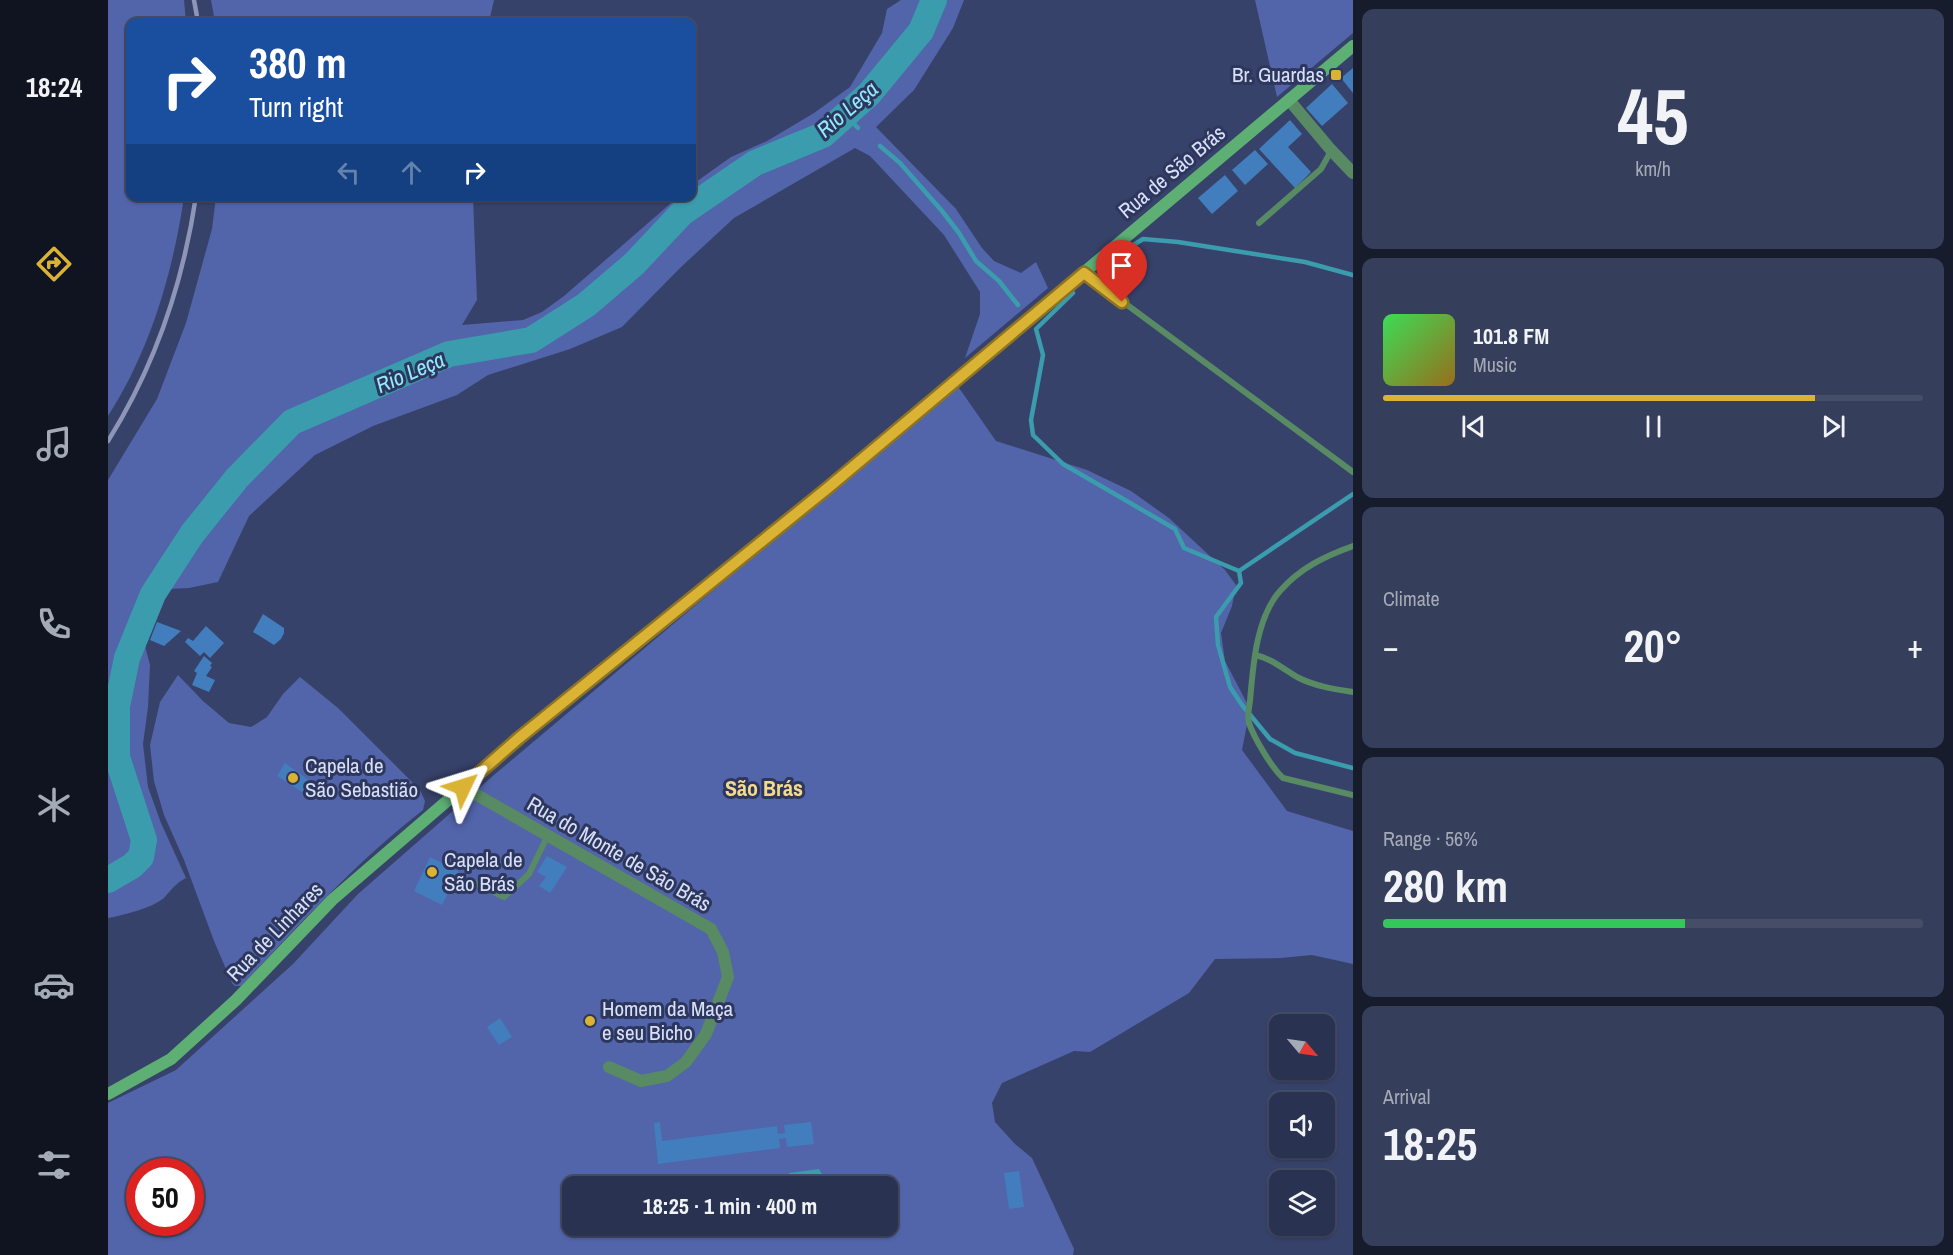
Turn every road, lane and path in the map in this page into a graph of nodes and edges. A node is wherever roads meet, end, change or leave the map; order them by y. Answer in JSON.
{"nodes":[{"id":1,"x":1353,"y":46,"type":"edge"},
{"id":2,"x":1289,"y":100,"type":"junction"},
{"id":3,"x":1331,"y":150,"type":"junction"},
{"id":4,"x":1351,"y":167,"type":"edge"},
{"id":5,"x":1259,"y":223,"type":"dead end"},
{"id":6,"x":1084,"y":273,"type":"junction"},
{"id":7,"x":1353,"y":472,"type":"edge"},
{"id":8,"x":1353,"y":546,"type":"edge"},
{"id":9,"x":1255,"y":655,"type":"junction"},
{"id":10,"x":1353,"y":692,"type":"edge"},
{"id":11,"x":463,"y":787,"type":"junction"},
{"id":12,"x":1353,"y":795,"type":"edge"},
{"id":13,"x":547,"y":837,"type":"junction"},
{"id":14,"x":473,"y":882,"type":"dead end"},
{"id":15,"x":609,"y":1067,"type":"dead end"},
{"id":16,"x":108,"y":1094,"type":"edge"}],
"edges":[{"from":1,"to":2,"type":"main road","name":"Rua de São Brás"},
{"from":2,"to":3,"type":"street"},
{"from":2,"to":6,"type":"main road","name":"Rua de São Brás"},
{"from":3,"to":4,"type":"street"},
{"from":3,"to":5,"type":"lane"},
{"from":6,"to":7,"type":"lane"},
{"from":6,"to":11,"type":"main road","name":"Rua de São Brás"},
{"from":8,"to":9,"type":"lane"},
{"from":9,"to":10,"type":"lane"},
{"from":9,"to":12,"type":"lane"},
{"from":11,"to":13,"type":"street","name":"Rua do Monte de São Brás"},
{"from":11,"to":16,"type":"main road","name":"Rua de Linhares"},
{"from":13,"to":14,"type":"lane"},
{"from":13,"to":15,"type":"street","name":"Rua do Monte de São Brás"}]}
